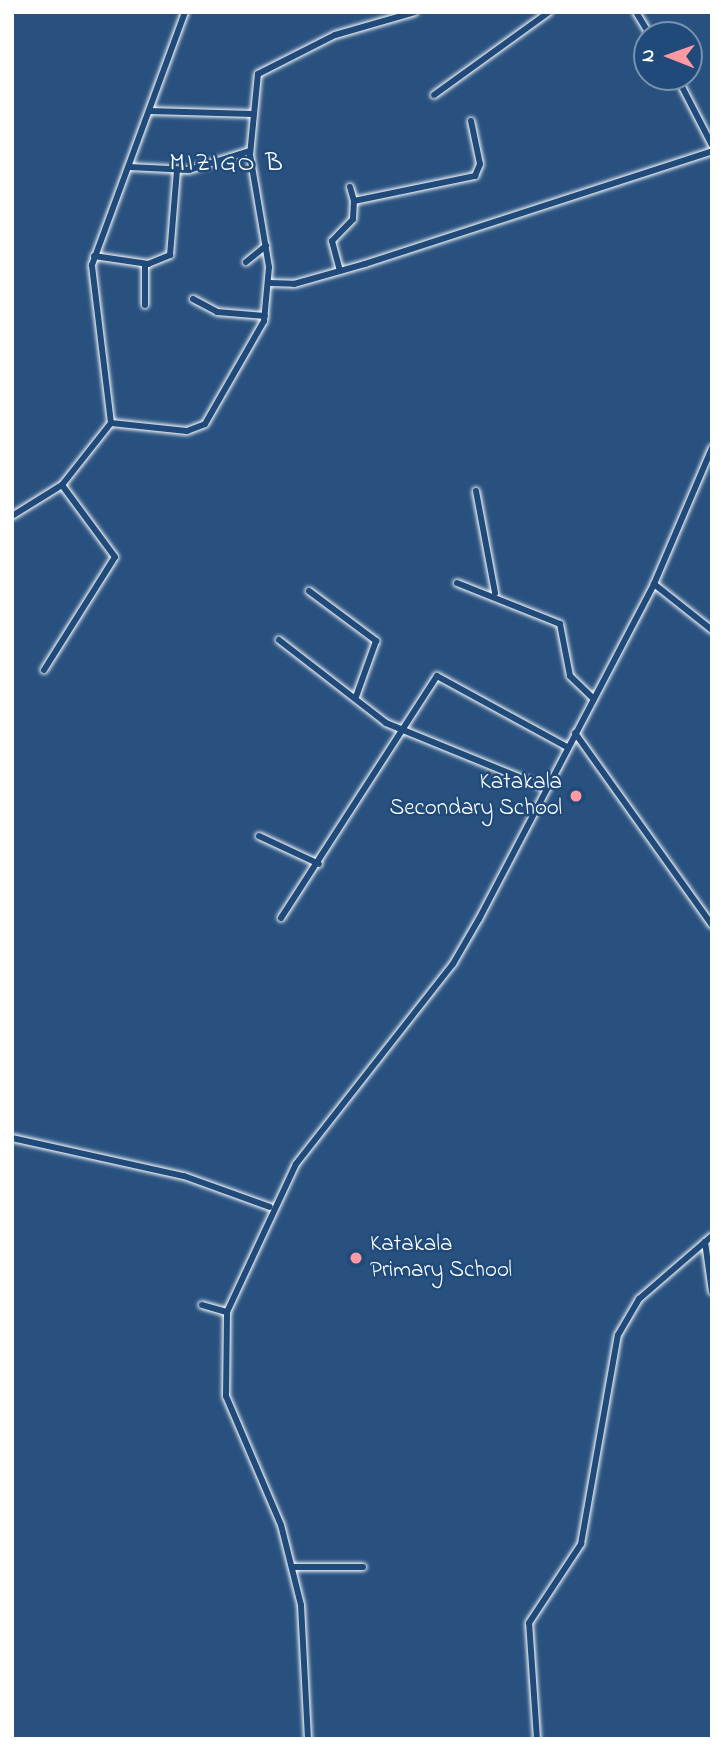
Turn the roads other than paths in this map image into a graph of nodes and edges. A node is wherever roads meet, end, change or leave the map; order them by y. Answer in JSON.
{"nodes":[{"id":1,"x":185,"y":12,"type":"edge"},
{"id":2,"x":415,"y":12,"type":"edge"},
{"id":3,"x":549,"y":12,"type":"edge"},
{"id":4,"x":684,"y":91,"type":"edge"},
{"id":5,"x":434,"y":95,"type":"dead end"},
{"id":6,"x":150,"y":111,"type":"junction"},
{"id":7,"x":253,"y":114,"type":"junction"},
{"id":8,"x":471,"y":121,"type":"dead end"},
{"id":9,"x":712,"y":145,"type":"edge"},
{"id":10,"x":250,"y":151,"type":"junction"},
{"id":11,"x":712,"y":151,"type":"edge"},
{"id":12,"x":129,"y":167,"type":"junction"},
{"id":13,"x":177,"y":169,"type":"junction"},
{"id":14,"x":350,"y":187,"type":"dead end"},
{"id":15,"x":354,"y":201,"type":"junction"},
{"id":16,"x":266,"y":246,"type":"junction"},
{"id":17,"x":94,"y":256,"type":"junction"},
{"id":18,"x":246,"y":262,"type":"dead end"},
{"id":19,"x":145,"y":264,"type":"junction"},
{"id":20,"x":340,"y":271,"type":"junction"},
{"id":21,"x":270,"y":283,"type":"junction"},
{"id":22,"x":193,"y":299,"type":"dead end"},
{"id":23,"x":145,"y":305,"type":"dead end"},
{"id":24,"x":265,"y":316,"type":"junction"},
{"id":25,"x":111,"y":423,"type":"junction"},
{"id":26,"x":712,"y":448,"type":"edge"},
{"id":27,"x":62,"y":485,"type":"junction"},
{"id":28,"x":475,"y":491,"type":"dead end"},
{"id":29,"x":12,"y":516,"type":"edge"},
{"id":30,"x":457,"y":583,"type":"dead end"},
{"id":31,"x":654,"y":584,"type":"junction"},
{"id":32,"x":309,"y":591,"type":"dead end"},
{"id":33,"x":495,"y":593,"type":"junction"},
{"id":34,"x":712,"y":631,"type":"edge"},
{"id":35,"x":279,"y":640,"type":"dead end"},
{"id":36,"x":44,"y":670,"type":"dead end"},
{"id":37,"x":356,"y":697,"type":"junction"},
{"id":38,"x":593,"y":698,"type":"junction"},
{"id":39,"x":401,"y":732,"type":"junction"},
{"id":40,"x":575,"y":733,"type":"junction"},
{"id":41,"x":567,"y":747,"type":"junction"},
{"id":42,"x":545,"y":788,"type":"junction"},
{"id":43,"x":259,"y":836,"type":"dead end"},
{"id":44,"x":319,"y":864,"type":"junction"},
{"id":45,"x":281,"y":918,"type":"dead end"},
{"id":46,"x":712,"y":925,"type":"edge"},
{"id":47,"x":12,"y":1138,"type":"edge"},
{"id":48,"x":271,"y":1208,"type":"junction"},
{"id":49,"x":712,"y":1236,"type":"edge"},
{"id":50,"x":705,"y":1242,"type":"junction"},
{"id":51,"x":712,"y":1292,"type":"edge"},
{"id":52,"x":202,"y":1305,"type":"dead end"},
{"id":53,"x":227,"y":1312,"type":"junction"},
{"id":54,"x":292,"y":1567,"type":"junction"},
{"id":55,"x":363,"y":1567,"type":"dead end"},
{"id":56,"x":308,"y":1739,"type":"edge"},
{"id":57,"x":537,"y":1739,"type":"edge"}],
"edges":[{"from":1,"to":6,"type":"street"},
{"from":2,"to":7,"type":"street"},
{"from":3,"to":5,"type":"street"},
{"from":4,"to":9,"type":"street"},
{"from":6,"to":7,"type":"street"},
{"from":6,"to":12,"type":"street"},
{"from":7,"to":10,"type":"street"},
{"from":8,"to":15,"type":"street"},
{"from":10,"to":13,"type":"street"},
{"from":10,"to":16,"type":"street"},
{"from":11,"to":20,"type":"street"},
{"from":12,"to":13,"type":"street"},
{"from":12,"to":17,"type":"street"},
{"from":13,"to":19,"type":"street"},
{"from":14,"to":15,"type":"street"},
{"from":15,"to":20,"type":"street"},
{"from":16,"to":18,"type":"street"},
{"from":16,"to":21,"type":"street"},
{"from":17,"to":19,"type":"street"},
{"from":17,"to":25,"type":"street"},
{"from":19,"to":23,"type":"street"},
{"from":20,"to":21,"type":"street"},
{"from":21,"to":24,"type":"street"},
{"from":22,"to":24,"type":"street"},
{"from":24,"to":25,"type":"street"},
{"from":25,"to":27,"type":"street"},
{"from":26,"to":31,"type":"street"},
{"from":27,"to":29,"type":"street"},
{"from":27,"to":36,"type":"street"},
{"from":28,"to":33,"type":"street"},
{"from":30,"to":33,"type":"street"},
{"from":31,"to":34,"type":"street"},
{"from":31,"to":38,"type":"street"},
{"from":32,"to":37,"type":"street"},
{"from":33,"to":38,"type":"street"},
{"from":35,"to":37,"type":"street"},
{"from":37,"to":39,"type":"street"},
{"from":38,"to":40,"type":"street"},
{"from":39,"to":41,"type":"street"},
{"from":39,"to":42,"type":"street"},
{"from":39,"to":44,"type":"street"},
{"from":40,"to":41,"type":"street"},
{"from":40,"to":46,"type":"street"},
{"from":41,"to":42,"type":"street"},
{"from":42,"to":48,"type":"street"},
{"from":43,"to":44,"type":"street"},
{"from":44,"to":45,"type":"street"},
{"from":47,"to":48,"type":"street"},
{"from":48,"to":53,"type":"street"},
{"from":49,"to":50,"type":"street"},
{"from":50,"to":51,"type":"street"},
{"from":50,"to":57,"type":"street"},
{"from":52,"to":53,"type":"street"},
{"from":53,"to":54,"type":"street"},
{"from":54,"to":55,"type":"street"},
{"from":54,"to":56,"type":"street"}]}
